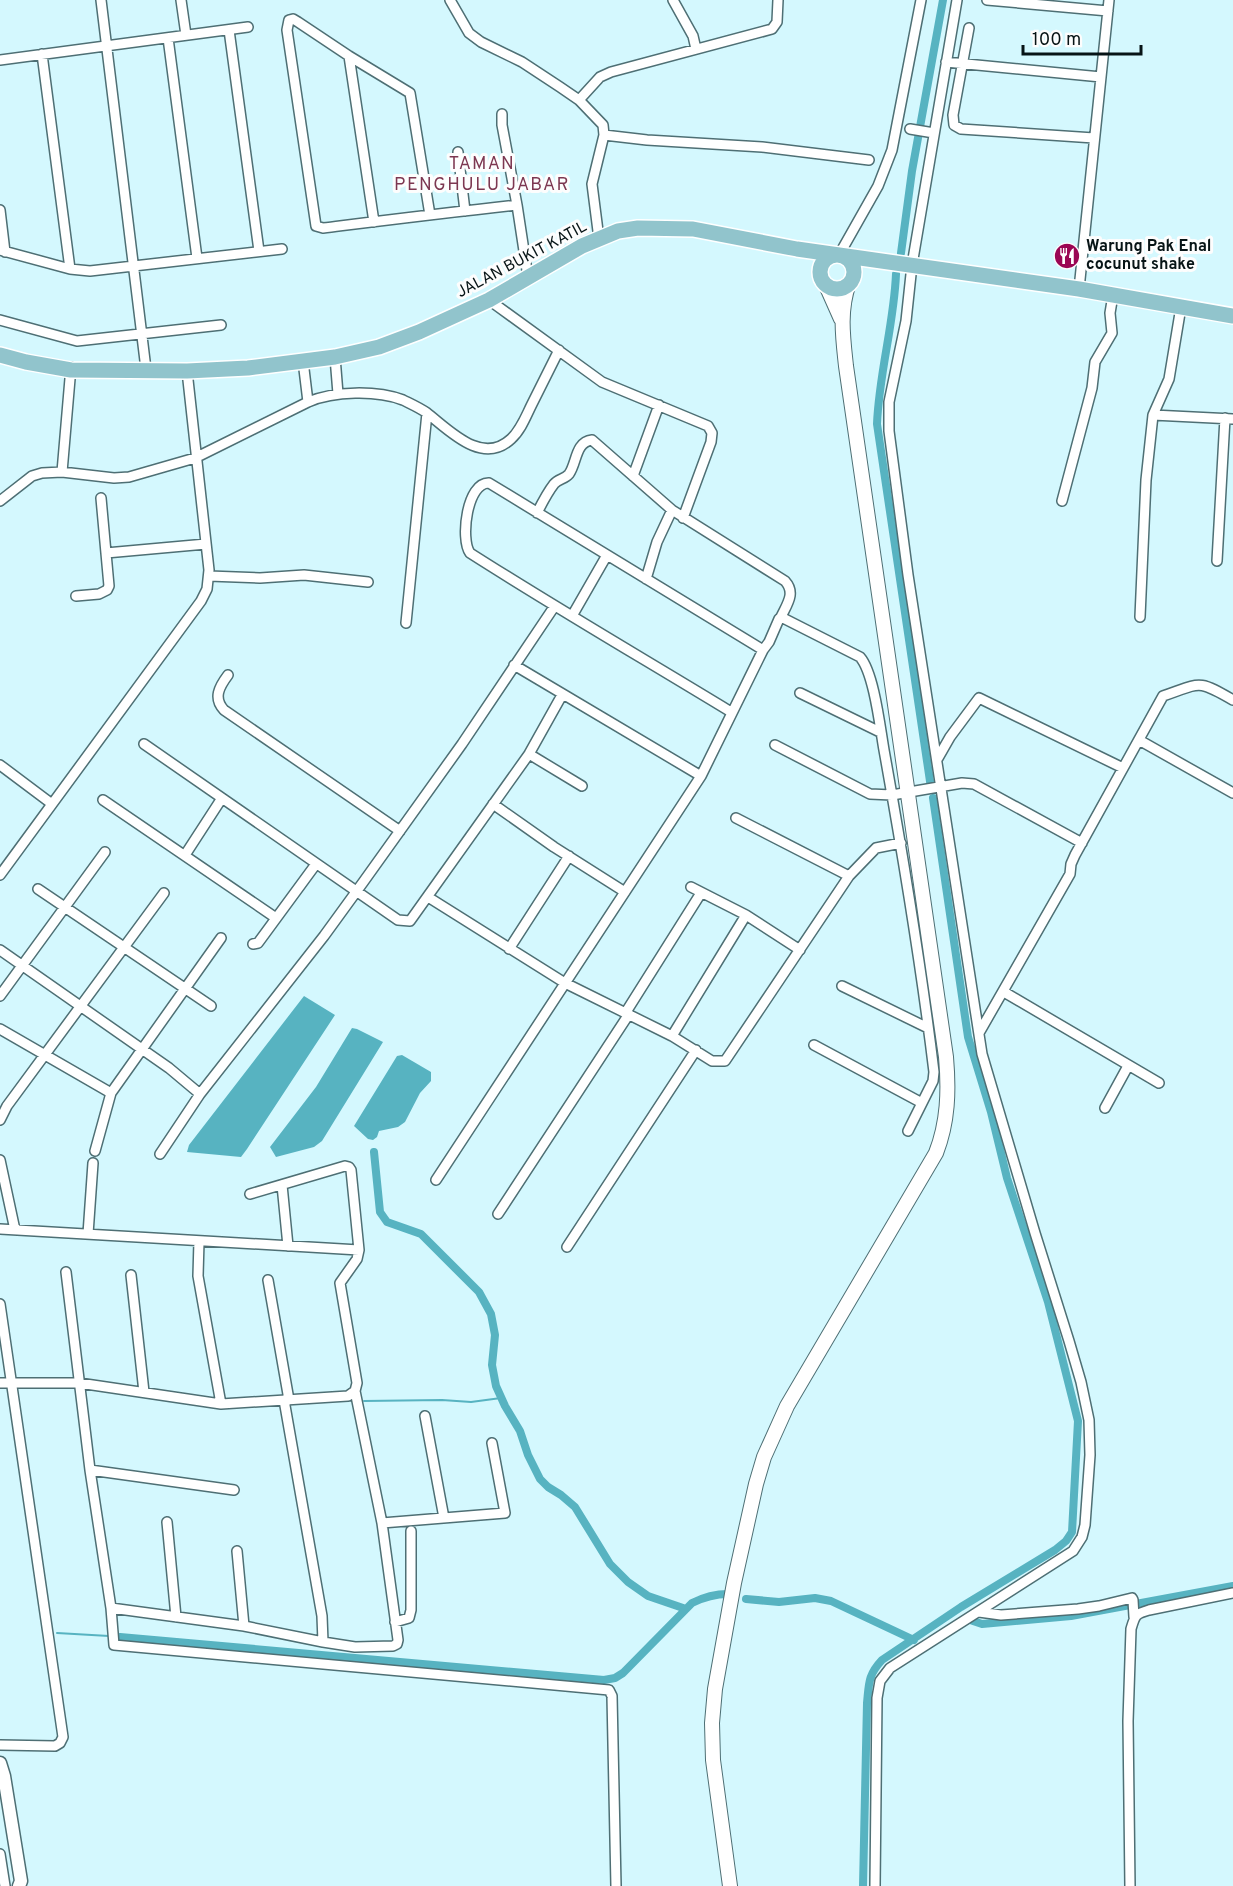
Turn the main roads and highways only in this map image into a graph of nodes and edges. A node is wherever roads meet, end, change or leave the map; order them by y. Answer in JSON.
{"nodes":[{"id":1,"x":797,"y":249,"type":"junction"},
{"id":2,"x":839,"y":255,"type":"junction"},
{"id":3,"x":882,"y":261,"type":"junction"},
{"id":4,"x":823,"y":281,"type":"junction"},
{"id":5,"x":851,"y":281,"type":"junction"},
{"id":6,"x":1233,"y":316,"type":"edge"},
{"id":7,"x":842,"y":321,"type":"junction"},
{"id":8,"x":0,"y":345,"type":"edge"},
{"id":9,"x":0,"y":355,"type":"edge"},
{"id":10,"x":71,"y":367,"type":"junction"},
{"id":11,"x":730,"y":1886,"type":"edge"}],
"edges":[{"from":1,"to":2,"type":"main road","name":"JALAN BUKIT KATIL"},
{"from":1,"to":4,"type":"main road"},
{"from":1,"to":10,"type":"main road","name":"JALAN BUKIT KATIL"},
{"from":2,"to":3,"type":"main road","name":"JALAN BUKIT KATIL"},
{"from":2,"to":4,"type":"main road"},
{"from":2,"to":5,"type":"main road"},
{"from":3,"to":5,"type":"main road"},
{"from":3,"to":6,"type":"main road"},
{"from":4,"to":5,"type":"main road"},
{"from":4,"to":7,"type":"main road"},
{"from":5,"to":7,"type":"main road"},
{"from":7,"to":11,"type":"main road"},
{"from":8,"to":10,"type":"main road","name":"JALAN BUKIT KATIL"},
{"from":9,"to":10,"type":"main road","name":"JALAN BUKIT KATIL"}]}
